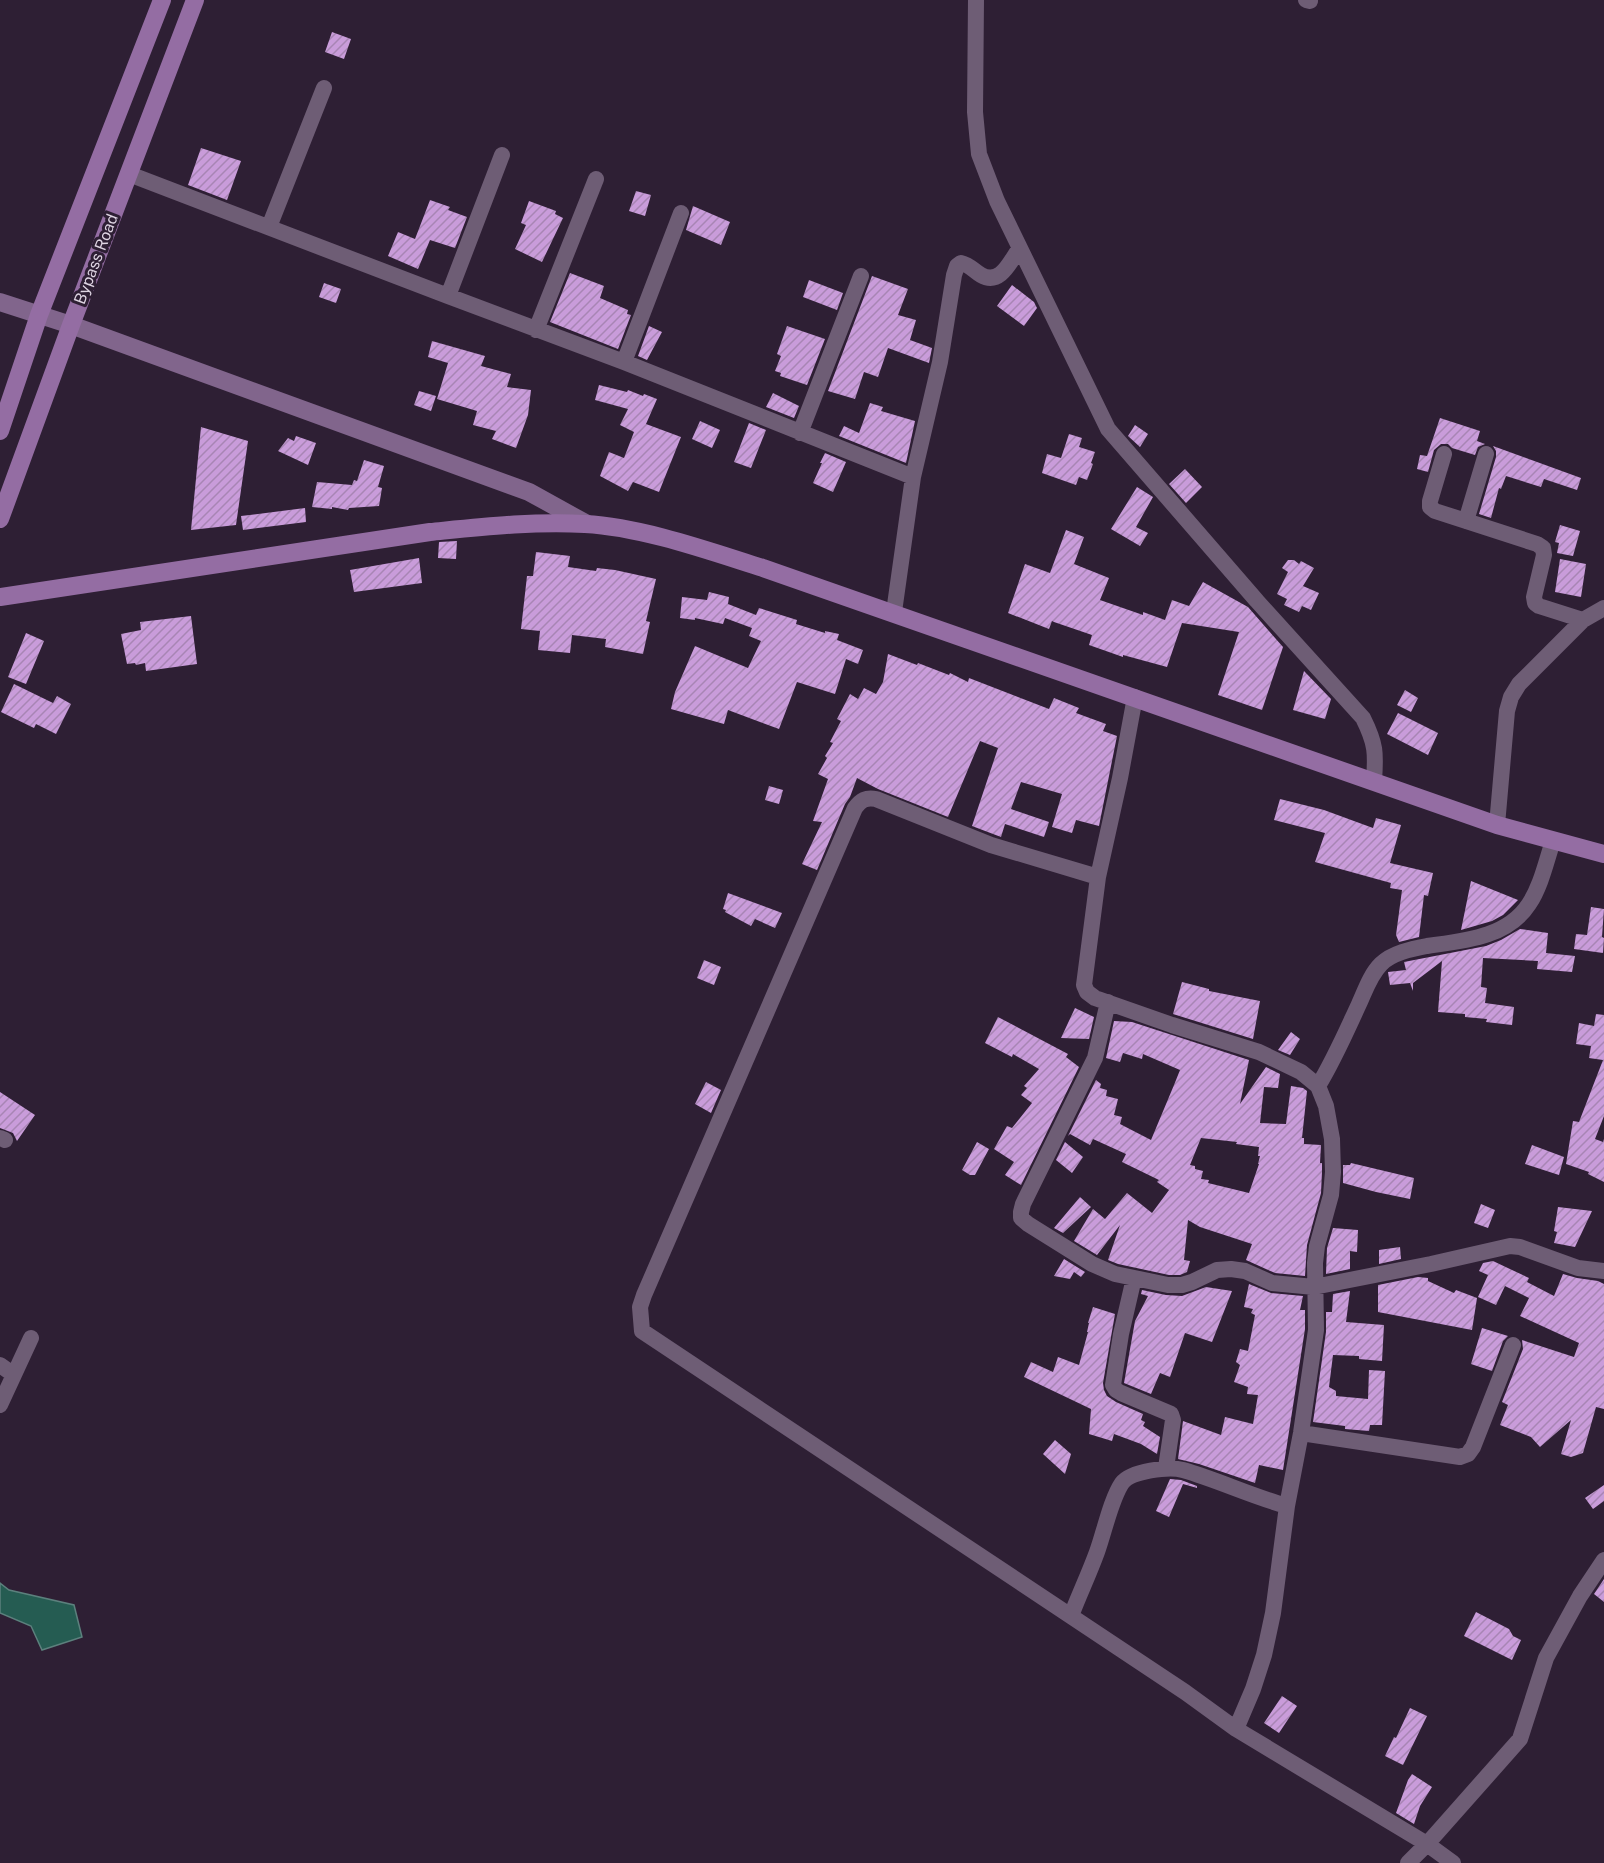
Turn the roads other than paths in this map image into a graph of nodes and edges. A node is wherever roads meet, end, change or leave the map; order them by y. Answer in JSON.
{"nodes":[{"id":1,"x":162,"y":0,"type":"edge"},
{"id":2,"x":195,"y":0,"type":"edge"},
{"id":3,"x":976,"y":0,"type":"edge"},
{"id":4,"x":324,"y":88,"type":"dead end"},
{"id":5,"x":502,"y":155,"type":"dead end"},
{"id":6,"x":129,"y":174,"type":"junction"},
{"id":7,"x":596,"y":179,"type":"dead end"},
{"id":8,"x":681,"y":213,"type":"dead end"},
{"id":9,"x":269,"y":227,"type":"junction"},
{"id":10,"x":1019,"y":249,"type":"junction"},
{"id":11,"x":861,"y":276,"type":"dead end"},
{"id":12,"x":448,"y":296,"type":"junction"},
{"id":13,"x":0,"y":302,"type":"edge"},
{"id":14,"x":39,"y":315,"type":"junction"},
{"id":15,"x":71,"y":325,"type":"junction"},
{"id":16,"x":536,"y":330,"type":"junction"},
{"id":17,"x":624,"y":362,"type":"junction"},
{"id":18,"x":0,"y":431,"type":"edge"},
{"id":19,"x":800,"y":433,"type":"junction"},
{"id":20,"x":1444,"y":454,"type":"dead end"},
{"id":21,"x":1486,"y":454,"type":"dead end"},
{"id":22,"x":913,"y":477,"type":"junction"},
{"id":23,"x":0,"y":519,"type":"edge"},
{"id":24,"x":1466,"y":521,"type":"junction"},
{"id":25,"x":587,"y":524,"type":"junction"},
{"id":26,"x":0,"y":597,"type":"edge"},
{"id":27,"x":1604,"y":608,"type":"edge"},
{"id":28,"x":894,"y":612,"type":"junction"},
{"id":29,"x":1583,"y":620,"type":"junction"},
{"id":30,"x":1135,"y":697,"type":"junction"},
{"id":31,"x":1374,"y":781,"type":"junction"},
{"id":32,"x":1497,"y":825,"type":"junction"},
{"id":33,"x":1553,"y":841,"type":"junction"},
{"id":34,"x":1604,"y":854,"type":"edge"},
{"id":35,"x":1098,"y":878,"type":"junction"},
{"id":36,"x":1108,"y":1002,"type":"junction"},
{"id":37,"x":1318,"y":1086,"type":"junction"},
{"id":38,"x":1604,"y":1271,"type":"edge"},
{"id":39,"x":1134,"y":1278,"type":"junction"},
{"id":40,"x":1314,"y":1287,"type":"junction"},
{"id":41,"x":31,"y":1338,"type":"dead end"},
{"id":42,"x":1513,"y":1345,"type":"dead end"},
{"id":43,"x":7,"y":1370,"type":"edge"},
{"id":44,"x":0,"y":1405,"type":"edge"},
{"id":45,"x":1301,"y":1433,"type":"junction"},
{"id":46,"x":1166,"y":1468,"type":"junction"},
{"id":47,"x":1287,"y":1506,"type":"junction"},
{"id":48,"x":1604,"y":1553,"type":"edge"},
{"id":49,"x":1604,"y":1560,"type":"edge"},
{"id":50,"x":1071,"y":1616,"type":"junction"},
{"id":51,"x":1236,"y":1729,"type":"junction"},
{"id":52,"x":1427,"y":1844,"type":"junction"},
{"id":53,"x":1408,"y":1863,"type":"edge"},
{"id":54,"x":1452,"y":1863,"type":"edge"}],
"edges":[{"from":1,"to":14,"type":"main road","name":"Bypass Road"},
{"from":2,"to":6,"type":"main road","name":"Bypass Road"},
{"from":3,"to":10,"type":"street"},
{"from":4,"to":9,"type":"street"},
{"from":5,"to":12,"type":"street"},
{"from":6,"to":9,"type":"street"},
{"from":6,"to":15,"type":"main road","name":"Bypass Road"},
{"from":7,"to":16,"type":"street"},
{"from":8,"to":17,"type":"street"},
{"from":9,"to":12,"type":"street"},
{"from":10,"to":22,"type":"street"},
{"from":10,"to":31,"type":"street"},
{"from":11,"to":19,"type":"street"},
{"from":12,"to":16,"type":"street"},
{"from":13,"to":14,"type":"street"},
{"from":14,"to":15,"type":"street"},
{"from":14,"to":18,"type":"main road","name":"Bypass Road"},
{"from":15,"to":23,"type":"main road","name":"Bypass Road"},
{"from":15,"to":25,"type":"street"},
{"from":16,"to":17,"type":"street"},
{"from":17,"to":19,"type":"street"},
{"from":19,"to":22,"type":"street"},
{"from":20,"to":24,"type":"street"},
{"from":21,"to":24,"type":"street"},
{"from":22,"to":28,"type":"street"},
{"from":24,"to":29,"type":"street"},
{"from":25,"to":26,"type":"main road"},
{"from":25,"to":28,"type":"main road"},
{"from":27,"to":29,"type":"street"},
{"from":28,"to":30,"type":"main road"},
{"from":29,"to":32,"type":"street"},
{"from":30,"to":31,"type":"main road"},
{"from":30,"to":35,"type":"street"},
{"from":31,"to":32,"type":"main road"},
{"from":32,"to":33,"type":"main road"},
{"from":33,"to":34,"type":"main road"},
{"from":33,"to":37,"type":"street"},
{"from":35,"to":36,"type":"street"},
{"from":35,"to":50,"type":"street"},
{"from":36,"to":37,"type":"street"},
{"from":36,"to":39,"type":"street"},
{"from":37,"to":40,"type":"street"},
{"from":38,"to":40,"type":"street"},
{"from":39,"to":40,"type":"street"},
{"from":39,"to":46,"type":"street"},
{"from":40,"to":45,"type":"street"},
{"from":41,"to":43,"type":"street"},
{"from":42,"to":45,"type":"street"},
{"from":43,"to":44,"type":"street"},
{"from":45,"to":47,"type":"street"},
{"from":46,"to":47,"type":"street"},
{"from":46,"to":50,"type":"street"},
{"from":47,"to":51,"type":"street"},
{"from":48,"to":49,"type":"street"},
{"from":49,"to":52,"type":"street"},
{"from":50,"to":51,"type":"street"},
{"from":51,"to":52,"type":"street"},
{"from":52,"to":53,"type":"street"},
{"from":52,"to":54,"type":"street"}]}
